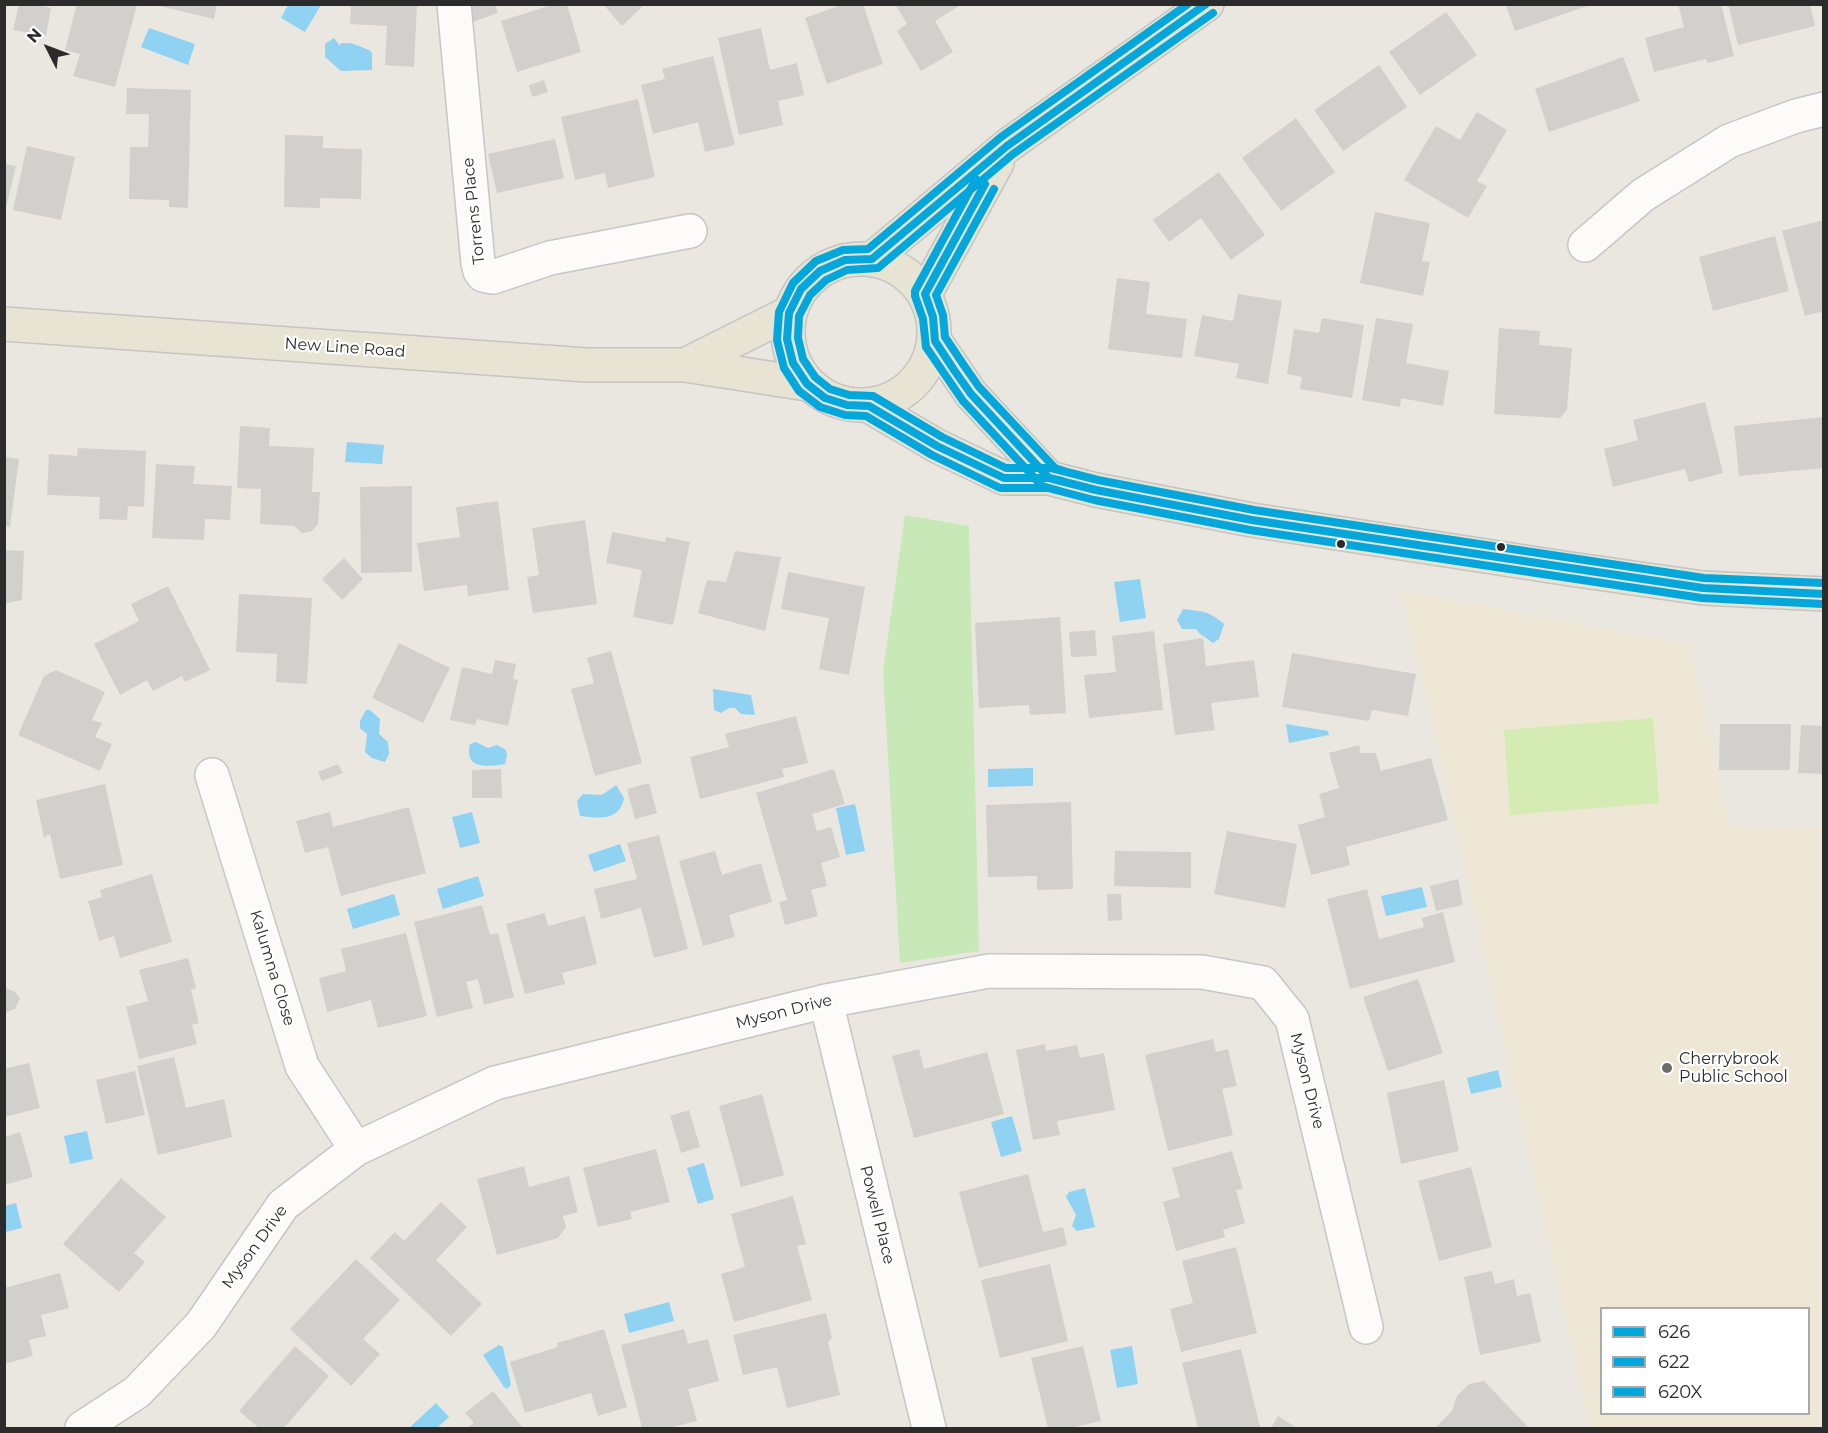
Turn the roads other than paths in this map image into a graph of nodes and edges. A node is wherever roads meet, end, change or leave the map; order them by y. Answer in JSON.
{"nodes":[{"id":1,"x":454,"y":4,"type":"edge"},
{"id":2,"x":1207,"y":4,"type":"edge"},
{"id":3,"x":1824,"y":109,"type":"edge"},
{"id":4,"x":1006,"y":146,"type":"junction"},
{"id":5,"x":690,"y":231,"type":"dead end"},
{"id":6,"x":1585,"y":245,"type":"dead end"},
{"id":7,"x":872,"y":259,"type":"junction"},
{"id":8,"x":925,"y":294,"type":"junction"},
{"id":9,"x":789,"y":313,"type":"junction"},
{"id":10,"x":4,"y":324,"type":"edge"},
{"id":11,"x":935,"y":341,"type":"junction"},
{"id":12,"x":685,"y":365,"type":"junction"},
{"id":13,"x":807,"y":384,"type":"junction"},
{"id":14,"x":869,"y":406,"type":"junction"},
{"id":15,"x":1049,"y":478,"type":"junction"},
{"id":16,"x":1824,"y":594,"type":"edge"},
{"id":17,"x":212,"y":775,"type":"dead end"},
{"id":18,"x":826,"y":1001,"type":"junction"},
{"id":19,"x":356,"y":1149,"type":"junction"},
{"id":20,"x":1366,"y":1327,"type":"dead end"},
{"id":21,"x":82,"y":1428,"type":"edge"},
{"id":22,"x":929,"y":1428,"type":"edge"}],
"edges":[{"from":1,"to":5,"type":"street","name":"Torrens Place"},
{"from":2,"to":4,"type":"main road"},
{"from":3,"to":6,"type":"street"},
{"from":4,"to":7,"type":"main road"},
{"from":4,"to":8,"type":"main road"},
{"from":7,"to":8,"type":"main road"},
{"from":7,"to":9,"type":"main road"},
{"from":8,"to":11,"type":"main road"},
{"from":9,"to":12,"type":"main road","name":"New Line Road"},
{"from":9,"to":13,"type":"main road"},
{"from":10,"to":12,"type":"main road","name":"New Line Road"},
{"from":11,"to":14,"type":"main road"},
{"from":11,"to":15,"type":"main road"},
{"from":12,"to":13,"type":"main road","name":"New Line Road"},
{"from":13,"to":14,"type":"main road"},
{"from":14,"to":15,"type":"main road"},
{"from":15,"to":16,"type":"main road"},
{"from":17,"to":19,"type":"street","name":"Kalumna Close"},
{"from":18,"to":19,"type":"street","name":"Myson Drive"},
{"from":18,"to":20,"type":"street","name":"Myson Drive"},
{"from":18,"to":22,"type":"street","name":"Powell Place"},
{"from":19,"to":21,"type":"street","name":"Myson Drive"}]}
